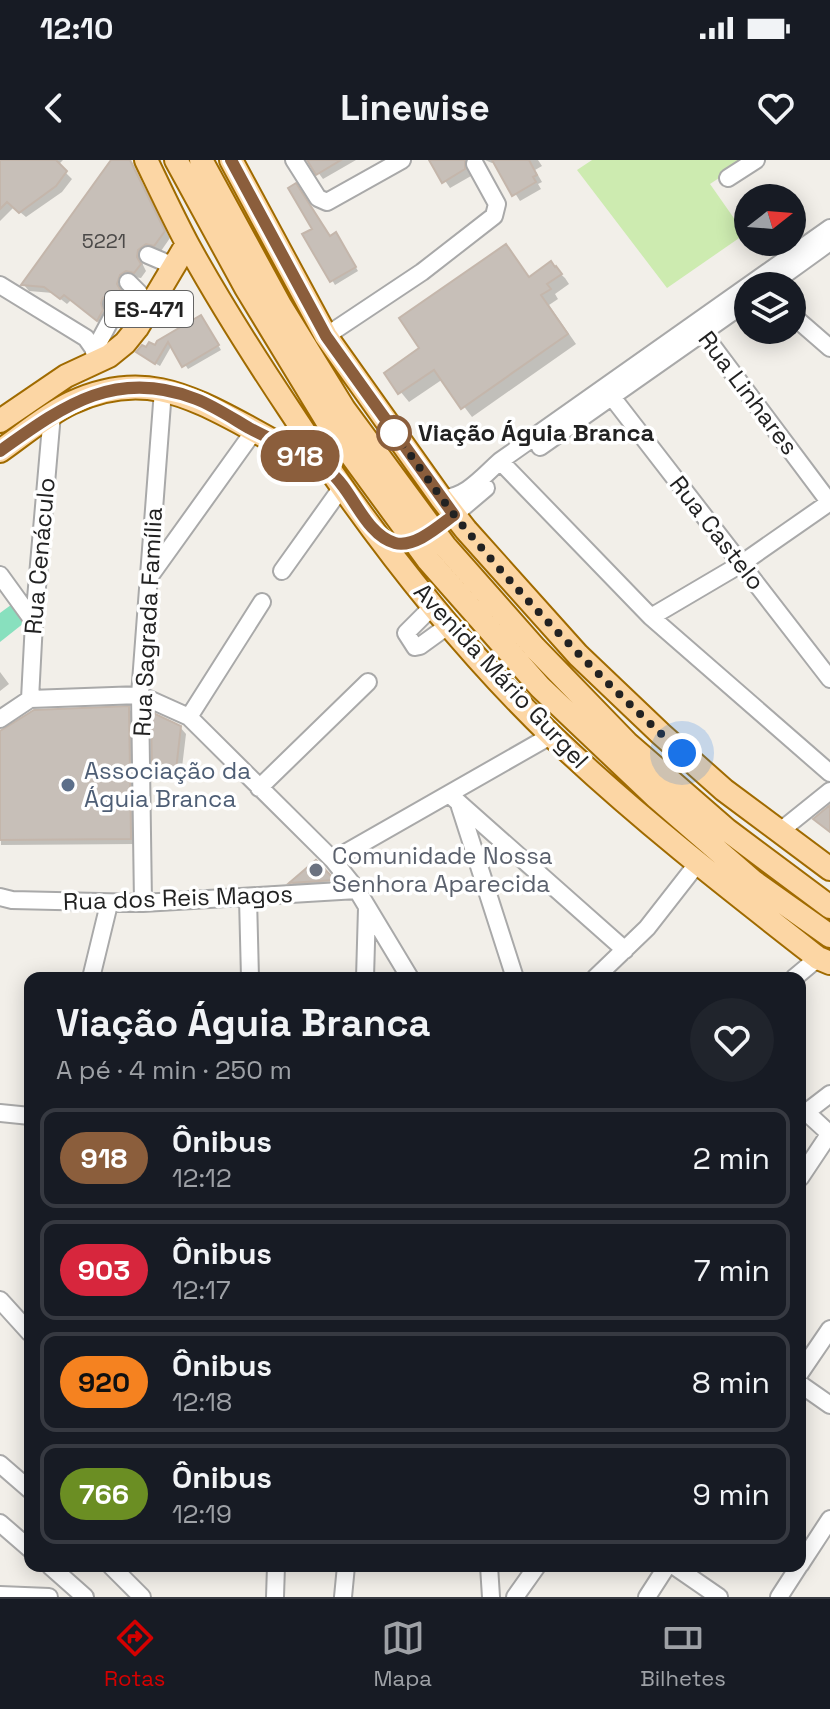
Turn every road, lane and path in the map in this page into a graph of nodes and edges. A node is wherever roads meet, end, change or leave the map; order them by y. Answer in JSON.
{"nodes":[{"id":1,"x":146,"y":160,"type":"edge"},
{"id":2,"x":176,"y":160,"type":"edge"},
{"id":3,"x":201,"y":160,"type":"edge"},
{"id":4,"x":209,"y":160,"type":"edge"},
{"id":5,"x":231,"y":160,"type":"edge"},
{"id":6,"x":294,"y":160,"type":"edge"},
{"id":7,"x":402,"y":160,"type":"edge"},
{"id":8,"x":756,"y":160,"type":"edge"},
{"id":9,"x":475,"y":164,"type":"dead end"},
{"id":10,"x":728,"y":178,"type":"dead end"},
{"id":11,"x":216,"y":187,"type":"junction"},
{"id":12,"x":830,"y":228,"type":"edge"},
{"id":13,"x":830,"y":242,"type":"edge"},
{"id":14,"x":183,"y":246,"type":"junction"},
{"id":15,"x":148,"y":255,"type":"dead end"},
{"id":16,"x":770,"y":272,"type":"edge"},
{"id":17,"x":788,"y":272,"type":"edge"},
{"id":18,"x":128,"y":282,"type":"dead end"},
{"id":19,"x":0,"y":285,"type":"edge"},
{"id":20,"x":246,"y":288,"type":"junction"},
{"id":21,"x":734,"y":300,"type":"edge"},
{"id":22,"x":112,"y":304,"type":"dead end"},
{"id":23,"x":734,"y":309,"type":"edge"},
{"id":24,"x":806,"y":327,"type":"edge"},
{"id":25,"x":137,"y":328,"type":"junction"},
{"id":26,"x":699,"y":328,"type":"junction"},
{"id":27,"x":326,"y":336,"type":"junction"},
{"id":28,"x":830,"y":348,"type":"edge"},
{"id":29,"x":96,"y":356,"type":"junction"},
{"id":30,"x":163,"y":390,"type":"junction"},
{"id":31,"x":609,"y":393,"type":"junction"},
{"id":32,"x":55,"y":412,"type":"junction"},
{"id":33,"x":0,"y":421,"type":"edge"},
{"id":34,"x":254,"y":431,"type":"junction"},
{"id":35,"x":0,"y":451,"type":"edge"},
{"id":36,"x":505,"y":465,"type":"junction"},
{"id":37,"x":336,"y":480,"type":"junction"},
{"id":38,"x":830,"y":502,"type":"edge"},
{"id":39,"x":447,"y":506,"type":"junction"},
{"id":40,"x":362,"y":515,"type":"junction"},
{"id":41,"x":433,"y":530,"type":"junction"},
{"id":42,"x":413,"y":541,"type":"junction"},
{"id":43,"x":741,"y":564,"type":"junction"},
{"id":44,"x":282,"y":571,"type":"dead end"},
{"id":45,"x":0,"y":575,"type":"edge"},
{"id":46,"x":149,"y":577,"type":"junction"},
{"id":47,"x":262,"y":602,"type":"dead end"},
{"id":48,"x":433,"y":606,"type":"junction"},
{"id":49,"x":651,"y":617,"type":"junction"},
{"id":50,"x":34,"y":622,"type":"junction"},
{"id":51,"x":483,"y":622,"type":"junction"},
{"id":52,"x":449,"y":625,"type":"junction"},
{"id":53,"x":830,"y":679,"type":"edge"},
{"id":54,"x":368,"y":682,"type":"dead end"},
{"id":55,"x":509,"y":690,"type":"junction"},
{"id":56,"x":140,"y":695,"type":"junction"},
{"id":57,"x":30,"y":699,"type":"junction"},
{"id":58,"x":189,"y":717,"type":"junction"},
{"id":59,"x":0,"y":719,"type":"edge"},
{"id":60,"x":661,"y":734,"type":"junction"},
{"id":61,"x":552,"y":735,"type":"junction"},
{"id":62,"x":830,"y":773,"type":"edge"},
{"id":63,"x":259,"y":788,"type":"junction"},
{"id":64,"x":830,"y":791,"type":"edge"},
{"id":65,"x":621,"y":799,"type":"junction"},
{"id":66,"x":454,"y":800,"type":"junction"},
{"id":67,"x":779,"y":832,"type":"junction"},
{"id":68,"x":762,"y":858,"type":"junction"},
{"id":69,"x":333,"y":860,"type":"junction"},
{"id":70,"x":697,"y":864,"type":"junction"},
{"id":71,"x":830,"y":869,"type":"edge"},
{"id":72,"x":754,"y":882,"type":"junction"},
{"id":73,"x":357,"y":890,"type":"junction"},
{"id":74,"x":0,"y":897,"type":"edge"},
{"id":75,"x":248,"y":898,"type":"junction"},
{"id":76,"x":143,"y":903,"type":"junction"},
{"id":77,"x":109,"y":904,"type":"junction"},
{"id":78,"x":367,"y":907,"type":"junction"},
{"id":79,"x":830,"y":907,"type":"edge"},
{"id":80,"x":790,"y":908,"type":"junction"},
{"id":81,"x":830,"y":936,"type":"edge"},
{"id":82,"x":625,"y":950,"type":"junction"},
{"id":83,"x":826,"y":960,"type":"edge"},
{"id":84,"x":92,"y":972,"type":"edge"},
{"id":85,"x":250,"y":972,"type":"edge"},
{"id":86,"x":365,"y":972,"type":"edge"},
{"id":87,"x":406,"y":972,"type":"edge"},
{"id":88,"x":513,"y":972,"type":"edge"},
{"id":89,"x":601,"y":972,"type":"edge"},
{"id":90,"x":805,"y":972,"type":"edge"},
{"id":91,"x":830,"y":1094,"type":"edge"},
{"id":92,"x":0,"y":1113,"type":"edge"},
{"id":93,"x":806,"y":1113,"type":"edge"},
{"id":94,"x":24,"y":1115,"type":"edge"},
{"id":95,"x":806,"y":1117,"type":"edge"},
{"id":96,"x":830,"y":1133,"type":"edge"},
{"id":97,"x":806,"y":1169,"type":"edge"},
{"id":98,"x":0,"y":1300,"type":"edge"},
{"id":99,"x":24,"y":1326,"type":"edge"},
{"id":100,"x":830,"y":1329,"type":"edge"},
{"id":101,"x":806,"y":1364,"type":"edge"},
{"id":102,"x":806,"y":1388,"type":"edge"},
{"id":103,"x":830,"y":1405,"type":"edge"},
{"id":104,"x":0,"y":1464,"type":"edge"},
{"id":105,"x":24,"y":1485,"type":"edge"},
{"id":106,"x":830,"y":1519,"type":"edge"},
{"id":107,"x":0,"y":1523,"type":"edge"},
{"id":108,"x":24,"y":1544,"type":"edge"},
{"id":109,"x":806,"y":1556,"type":"edge"},
{"id":110,"x":56,"y":1572,"type":"edge"},
{"id":111,"x":117,"y":1572,"type":"edge"},
{"id":112,"x":275,"y":1572,"type":"edge"},
{"id":113,"x":345,"y":1572,"type":"edge"},
{"id":114,"x":489,"y":1572,"type":"edge"},
{"id":115,"x":533,"y":1572,"type":"edge"},
{"id":116,"x":663,"y":1572,"type":"edge"},
{"id":117,"x":683,"y":1572,"type":"edge"},
{"id":118,"x":795,"y":1572,"type":"edge"},
{"id":119,"x":77,"y":1594,"type":"edge"},
{"id":120,"x":0,"y":1595,"type":"edge"},
{"id":121,"x":49,"y":1597,"type":"edge"},
{"id":122,"x":142,"y":1597,"type":"edge"},
{"id":123,"x":275,"y":1597,"type":"edge"},
{"id":124,"x":343,"y":1597,"type":"edge"},
{"id":125,"x":491,"y":1597,"type":"edge"},
{"id":126,"x":515,"y":1597,"type":"edge"},
{"id":127,"x":647,"y":1597,"type":"edge"},
{"id":128,"x":719,"y":1597,"type":"edge"},
{"id":129,"x":779,"y":1597,"type":"edge"}],
"edges":[{"from":1,"to":14,"type":"main road","name":"Avenida Mário Gurgel"},
{"from":2,"to":20,"type":"main road","name":"Avenida Mário Gurgel"},
{"from":3,"to":11,"type":"main road","name":"Avenida Mário Gurgel"},
{"from":4,"to":11,"type":"main road"},
{"from":5,"to":27,"type":"main road"},
{"from":6,"to":7,"type":"street"},
{"from":8,"to":10,"type":"street"},
{"from":9,"to":27,"type":"street"},
{"from":11,"to":41,"type":"main road","name":"Avenida Mário Gurgel"},
{"from":12,"to":16,"type":"street"},
{"from":13,"to":17,"type":"street"},
{"from":14,"to":15,"type":"street"},
{"from":14,"to":20,"type":"main road"},
{"from":14,"to":25,"type":"main road","number":"ES-471"},
{"from":14,"to":37,"type":"main road","name":"Avenida Mário Gurgel"},
{"from":18,"to":25,"type":"street"},
{"from":19,"to":29,"type":"street"},
{"from":20,"to":42,"type":"main road","name":"Avenida Mário Gurgel"},
{"from":21,"to":26,"type":"street"},
{"from":22,"to":29,"type":"street"},
{"from":23,"to":26,"type":"street"},
{"from":24,"to":28,"type":"street"},
{"from":25,"to":29,"type":"main road","number":"ES-471"},
{"from":26,"to":31,"type":"street"},
{"from":26,"to":38,"type":"street","name":"Rua Linhares"},
{"from":27,"to":39,"type":"main road"},
{"from":29,"to":32,"type":"main road"},
{"from":29,"to":33,"type":"main road","number":"ES-471"},
{"from":30,"to":32,"type":"main road"},
{"from":30,"to":34,"type":"main road"},
{"from":30,"to":46,"type":"street","name":"Rua Sagrada Família"},
{"from":31,"to":36,"type":"street"},
{"from":31,"to":43,"type":"street","name":"Rua Castelo"},
{"from":32,"to":35,"type":"main road"},
{"from":32,"to":50,"type":"street","name":"Rua Cenáculo"},
{"from":34,"to":37,"type":"main road"},
{"from":34,"to":46,"type":"street"},
{"from":36,"to":39,"type":"street"},
{"from":36,"to":49,"type":"street"},
{"from":37,"to":40,"type":"main road","name":"Avenida Mário Gurgel"},
{"from":37,"to":44,"type":"street"},
{"from":38,"to":43,"type":"street"},
{"from":39,"to":41,"type":"main road"},
{"from":39,"to":60,"type":"main road"},
{"from":40,"to":42,"type":"main road"},
{"from":40,"to":48,"type":"main road","name":"Avenida Mário Gurgel"},
{"from":41,"to":42,"type":"main road"},
{"from":41,"to":68,"type":"main road","name":"Avenida Mário Gurgel"},
{"from":42,"to":51,"type":"main road","name":"Avenida Mário Gurgel"},
{"from":43,"to":49,"type":"street"},
{"from":43,"to":53,"type":"street","name":"Rua Castelo"},
{"from":45,"to":50,"type":"street"},
{"from":46,"to":56,"type":"street","name":"Rua Sagrada Família"},
{"from":47,"to":58,"type":"street"},
{"from":48,"to":52,"type":"main road","name":"Avenida Mário Gurgel"},
{"from":48,"to":52,"type":"street"},
{"from":49,"to":62,"type":"street"},
{"from":50,"to":57,"type":"street","name":"Rua Cenáculo"},
{"from":51,"to":55,"type":"main road"},
{"from":51,"to":72,"type":"main road","name":"Avenida Mário Gurgel"},
{"from":52,"to":55,"type":"main road","name":"Avenida Mário Gurgel"},
{"from":54,"to":63,"type":"street"},
{"from":55,"to":61,"type":"main road","name":"Avenida Mário Gurgel"},
{"from":56,"to":57,"type":"street"},
{"from":56,"to":58,"type":"street"},
{"from":56,"to":76,"type":"street","name":"Rua Sagrada Família"},
{"from":57,"to":59,"type":"street"},
{"from":58,"to":63,"type":"street"},
{"from":60,"to":67,"type":"main road"},
{"from":60,"to":68,"type":"main road"},
{"from":61,"to":65,"type":"main road","name":"Avenida Mário Gurgel"},
{"from":61,"to":66,"type":"street"},
{"from":63,"to":69,"type":"street"},
{"from":64,"to":67,"type":"street"},
{"from":65,"to":70,"type":"main road","name":"Avenida Mário Gurgel"},
{"from":65,"to":72,"type":"main road"},
{"from":66,"to":69,"type":"street"},
{"from":66,"to":82,"type":"street"},
{"from":66,"to":88,"type":"street"},
{"from":67,"to":71,"type":"main road"},
{"from":68,"to":79,"type":"main road","name":"Avenida Mário Gurgel"},
{"from":69,"to":73,"type":"street"},
{"from":70,"to":82,"type":"street"},
{"from":70,"to":83,"type":"main road","name":"Avenida Mário Gurgel"},
{"from":72,"to":80,"type":"main road","name":"Avenida Mário Gurgel"},
{"from":73,"to":75,"type":"street","name":"Rua dos Reis Magos"},
{"from":73,"to":78,"type":"street"},
{"from":74,"to":77,"type":"street","name":"Rua dos Reis Magos"},
{"from":75,"to":76,"type":"street","name":"Rua dos Reis Magos"},
{"from":75,"to":85,"type":"street"},
{"from":76,"to":77,"type":"street","name":"Rua dos Reis Magos"},
{"from":77,"to":84,"type":"street"},
{"from":78,"to":86,"type":"street"},
{"from":78,"to":87,"type":"street"},
{"from":80,"to":81,"type":"main road","name":"Avenida Mário Gurgel"},
{"from":80,"to":83,"type":"main road"},
{"from":82,"to":89,"type":"street"},
{"from":83,"to":90,"type":"street"},
{"from":91,"to":93,"type":"street"},
{"from":92,"to":94,"type":"street"},
{"from":95,"to":96,"type":"street"},
{"from":96,"to":97,"type":"street"},
{"from":98,"to":99,"type":"street"},
{"from":100,"to":101,"type":"street"},
{"from":102,"to":103,"type":"street"},
{"from":104,"to":105,"type":"street"},
{"from":106,"to":109,"type":"street"},
{"from":107,"to":108,"type":"street"},
{"from":110,"to":119,"type":"street"},
{"from":111,"to":122,"type":"street"},
{"from":112,"to":123,"type":"street"},
{"from":113,"to":124,"type":"street"},
{"from":114,"to":125,"type":"street"},
{"from":115,"to":126,"type":"street"},
{"from":116,"to":127,"type":"street"},
{"from":117,"to":128,"type":"street"},
{"from":118,"to":129,"type":"street"},
{"from":120,"to":121,"type":"street"}]}
